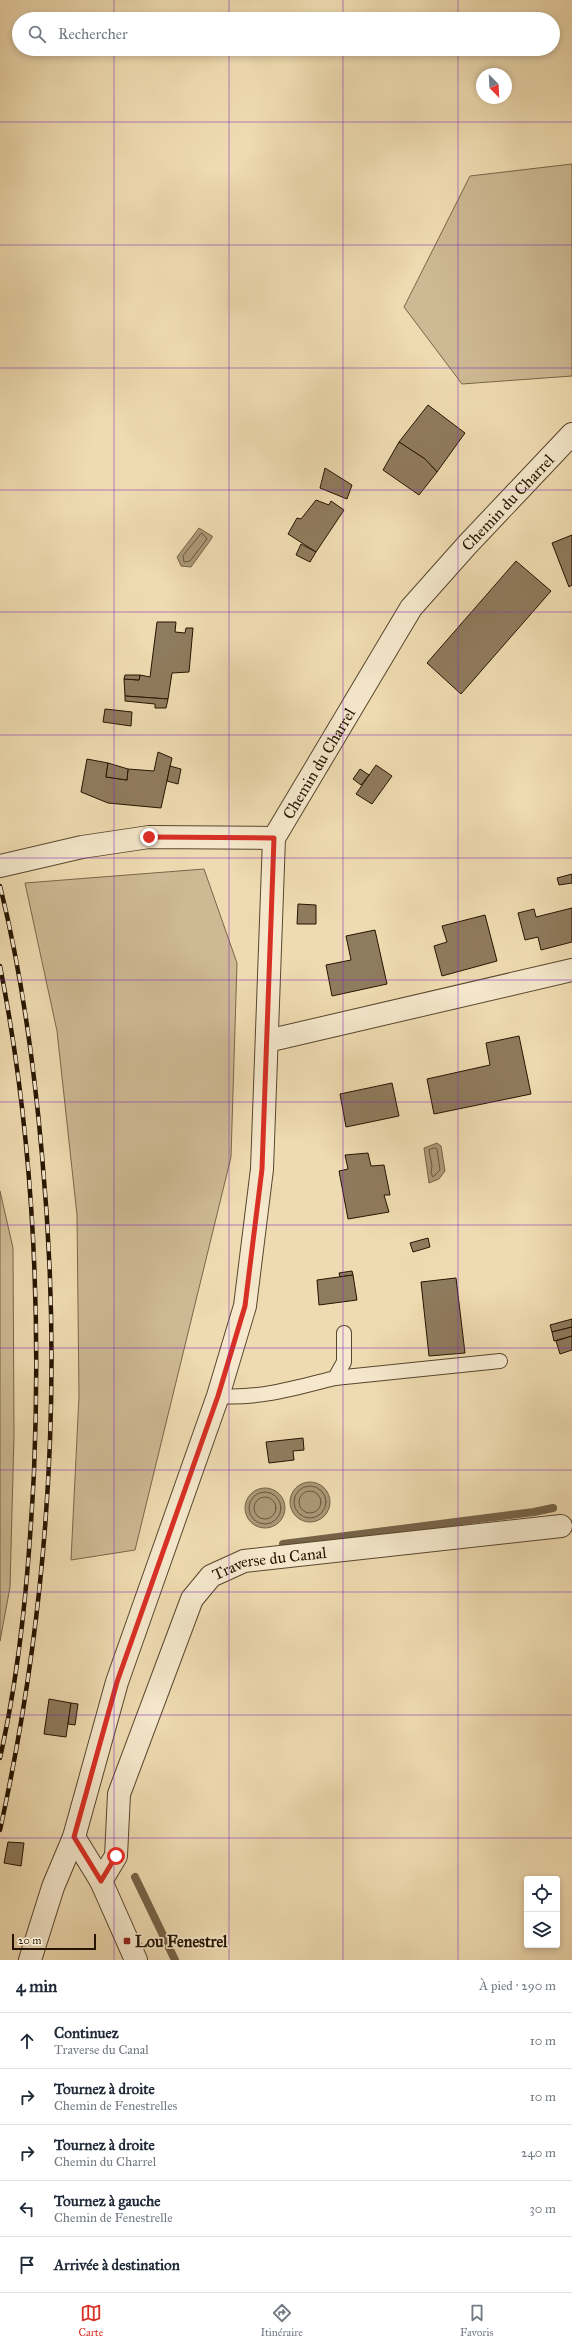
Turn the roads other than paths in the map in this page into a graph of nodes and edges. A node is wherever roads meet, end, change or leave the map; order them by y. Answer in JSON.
{"nodes":[{"id":1,"x":572,"y":434,"type":"edge"},
{"id":2,"x":274,"y":838,"type":"junction"},
{"id":3,"x":7,"y":865,"type":"edge"},
{"id":4,"x":572,"y":970,"type":"edge"},
{"id":5,"x":267,"y":1041,"type":"junction"},
{"id":6,"x":344,"y":1333,"type":"dead end"},
{"id":7,"x":500,"y":1361,"type":"dead end"},
{"id":8,"x":335,"y":1378,"type":"junction"},
{"id":9,"x":218,"y":1396,"type":"junction"},
{"id":10,"x":561,"y":1526,"type":"dead end"},
{"id":11,"x":74,"y":1837,"type":"junction"},
{"id":12,"x":101,"y":1881,"type":"junction"},
{"id":13,"x":30,"y":1960,"type":"edge"},
{"id":14,"x":136,"y":1960,"type":"edge"}],
"edges":[{"from":1,"to":2,"type":"street","name":"Chemin du Charrel"},
{"from":2,"to":3,"type":"street"},
{"from":2,"to":5,"type":"street","name":"Chemin du Charrel"},
{"from":4,"to":5,"type":"street"},
{"from":5,"to":9,"type":"street","name":"Chemin du Charrel"},
{"from":6,"to":8,"type":"lane"},
{"from":7,"to":8,"type":"lane"},
{"from":8,"to":9,"type":"lane"},
{"from":9,"to":11,"type":"street","name":"Chemin du Charrel"},
{"from":10,"to":12,"type":"street","name":"Traverse du Canal"},
{"from":11,"to":12,"type":"street"},
{"from":11,"to":13,"type":"street","name":"Chemin du Charrel"},
{"from":12,"to":14,"type":"street"}]}
